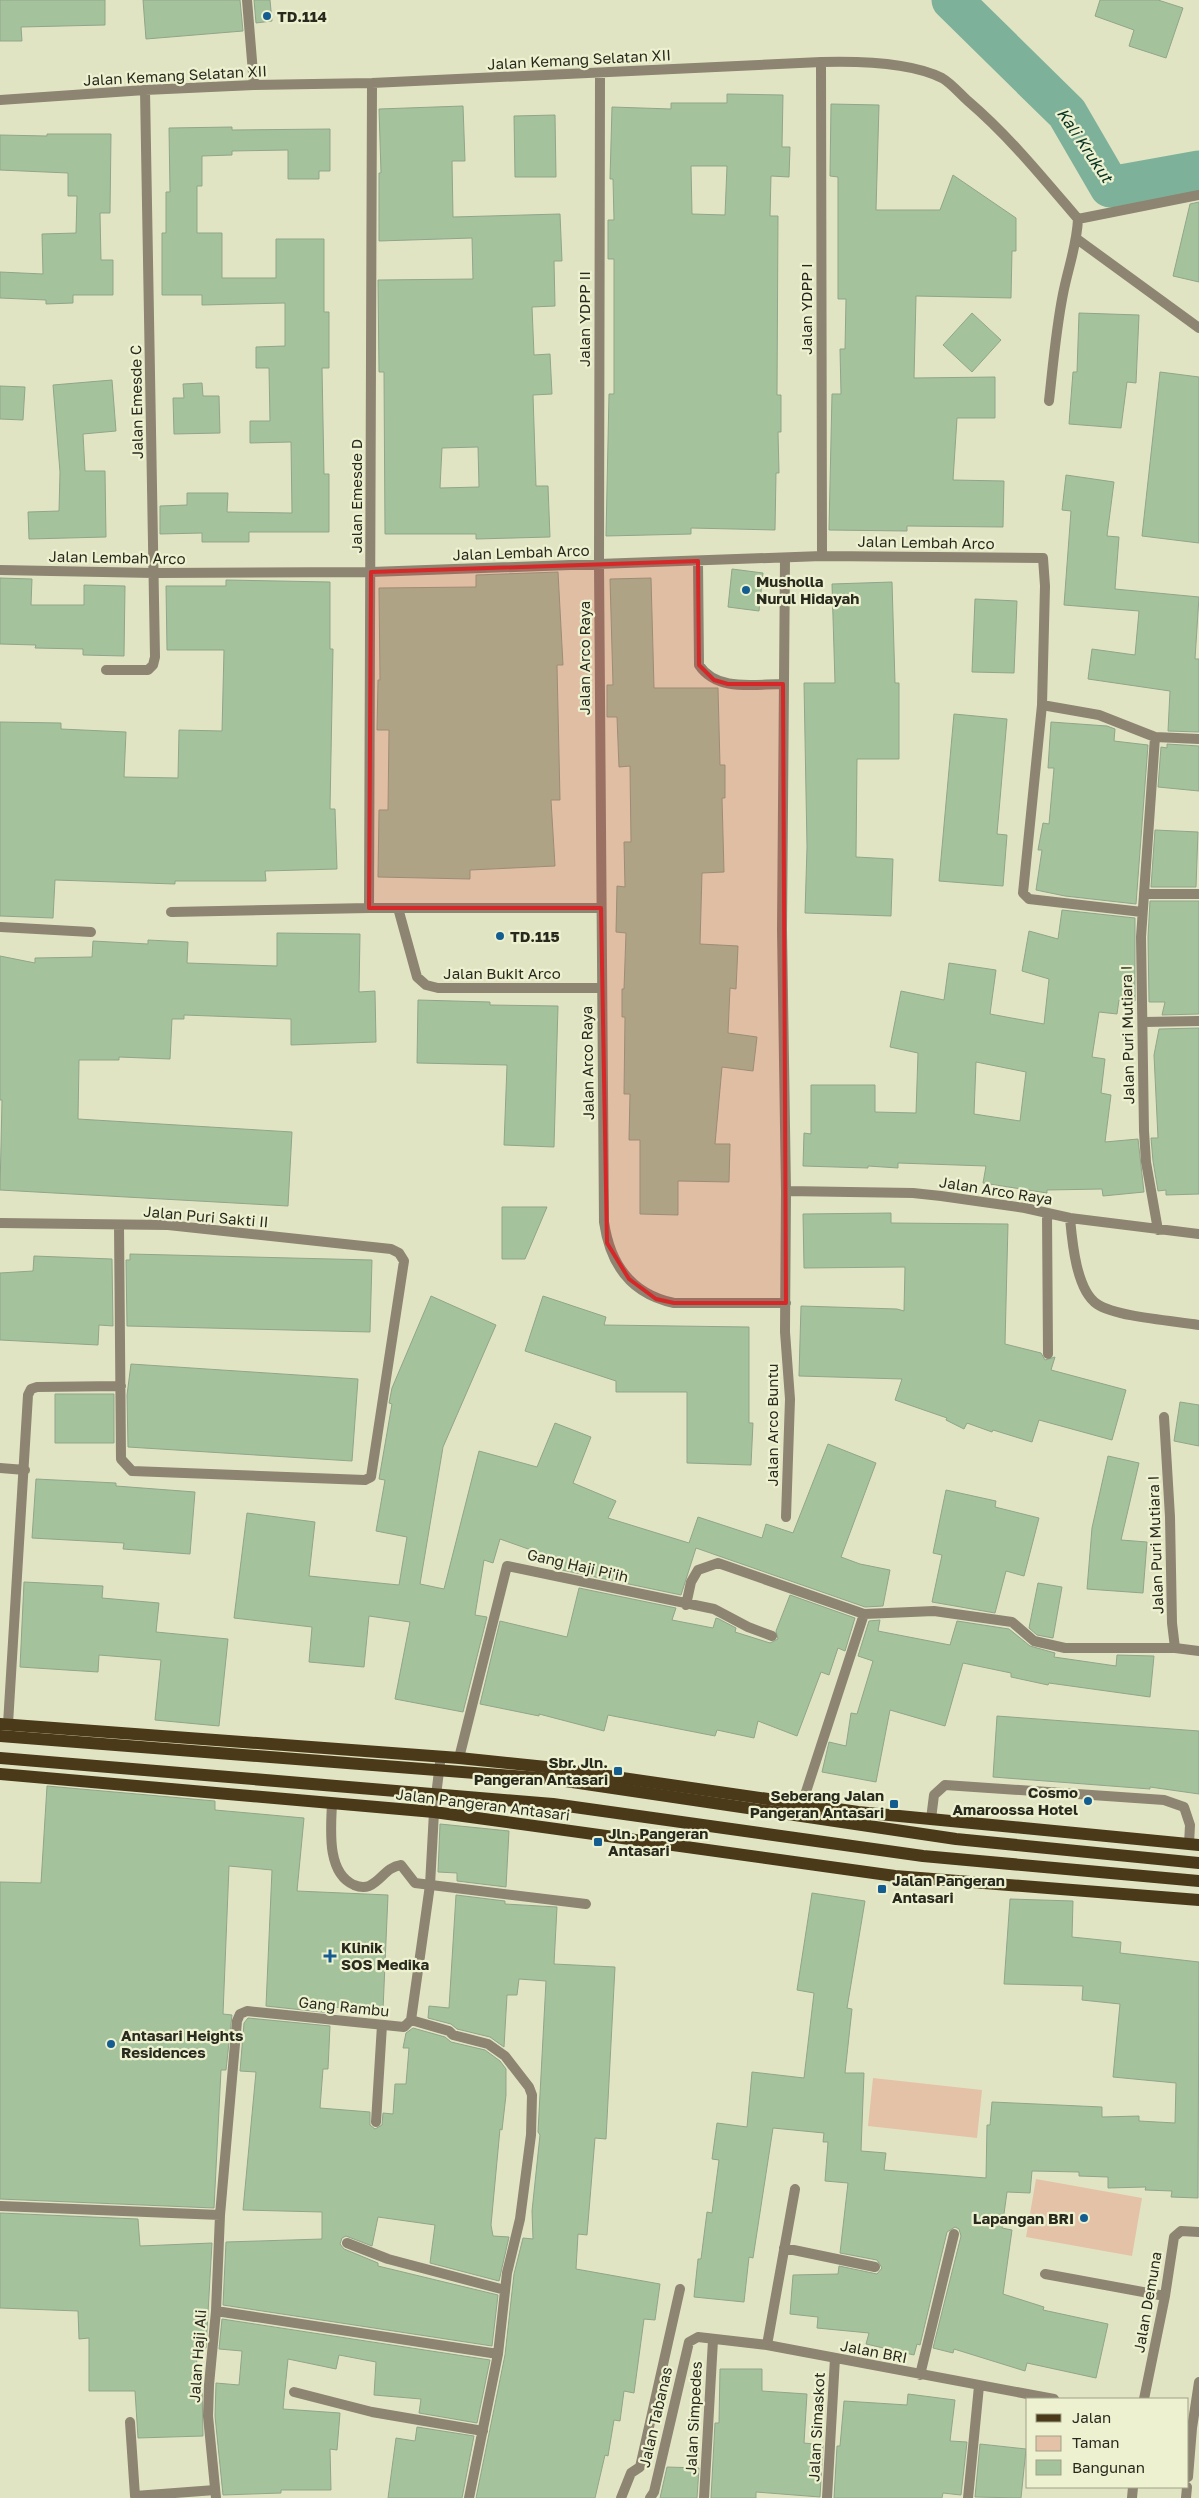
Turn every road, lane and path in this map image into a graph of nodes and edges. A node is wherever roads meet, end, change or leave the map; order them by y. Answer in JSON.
{"nodes":[{"id":1,"x":247,"y":0,"type":"edge"},
{"id":2,"x":821,"y":62,"type":"junction"},
{"id":3,"x":600,"y":73,"type":"junction"},
{"id":4,"x":372,"y":83,"type":"junction"},
{"id":5,"x":254,"y":85,"type":"junction"},
{"id":6,"x":145,"y":90,"type":"junction"},
{"id":7,"x":0,"y":100,"type":"edge"},
{"id":8,"x":1199,"y":195,"type":"edge"},
{"id":9,"x":1078,"y":218,"type":"junction"},
{"id":10,"x":1077,"y":239,"type":"junction"},
{"id":11,"x":1199,"y":328,"type":"edge"},
{"id":12,"x":1050,"y":401,"type":"dead end"},
{"id":13,"x":822,"y":556,"type":"junction"},
{"id":14,"x":785,"y":558,"type":"junction"},
{"id":15,"x":698,"y":561,"type":"junction"},
{"id":16,"x":599,"y":564,"type":"junction"},
{"id":17,"x":0,"y":570,"type":"edge"},
{"id":18,"x":371,"y":572,"type":"junction"},
{"id":19,"x":154,"y":573,"type":"junction"},
{"id":20,"x":106,"y":670,"type":"dead end"},
{"id":21,"x":783,"y":684,"type":"junction"},
{"id":22,"x":1042,"y":705,"type":"junction"},
{"id":23,"x":1155,"y":737,"type":"junction"},
{"id":24,"x":1199,"y":738,"type":"edge"},
{"id":25,"x":1144,"y":894,"type":"junction"},
{"id":26,"x":1199,"y":894,"type":"edge"},
{"id":27,"x":368,"y":908,"type":"junction"},
{"id":28,"x":398,"y":908,"type":"junction"},
{"id":29,"x":601,"y":908,"type":"junction"},
{"id":30,"x":171,"y":912,"type":"dead end"},
{"id":31,"x":1142,"y":912,"type":"junction"},
{"id":32,"x":0,"y":927,"type":"edge"},
{"id":33,"x":91,"y":932,"type":"dead end"},
{"id":34,"x":601,"y":988,"type":"junction"},
{"id":35,"x":1199,"y":1021,"type":"edge"},
{"id":36,"x":1144,"y":1022,"type":"junction"},
{"id":37,"x":786,"y":1191,"type":"junction"},
{"id":38,"x":1047,"y":1213,"type":"junction"},
{"id":39,"x":1070,"y":1218,"type":"junction"},
{"id":40,"x":0,"y":1223,"type":"edge"},
{"id":41,"x":119,"y":1225,"type":"junction"},
{"id":42,"x":1158,"y":1230,"type":"junction"},
{"id":43,"x":1199,"y":1234,"type":"edge"},
{"id":44,"x":786,"y":1303,"type":"junction"},
{"id":45,"x":1199,"y":1325,"type":"edge"},
{"id":46,"x":1048,"y":1354,"type":"dead end"},
{"id":47,"x":121,"y":1386,"type":"junction"},
{"id":48,"x":1164,"y":1417,"type":"dead end"},
{"id":49,"x":0,"y":1468,"type":"edge"},
{"id":50,"x":25,"y":1470,"type":"junction"},
{"id":51,"x":786,"y":1516,"type":"dead end"},
{"id":52,"x":686,"y":1605,"type":"junction"},
{"id":53,"x":864,"y":1614,"type":"junction"},
{"id":54,"x":772,"y":1636,"type":"dead end"},
{"id":55,"x":1175,"y":1648,"type":"junction"},
{"id":56,"x":1199,"y":1651,"type":"edge"},
{"id":57,"x":4,"y":1724,"type":"edge"},
{"id":58,"x":0,"y":1736,"type":"edge"},
{"id":59,"x":441,"y":1757,"type":"junction"},
{"id":60,"x":0,"y":1758,"type":"edge"},
{"id":61,"x":459,"y":1758,"type":"junction"},
{"id":62,"x":0,"y":1774,"type":"edge"},
{"id":63,"x":332,"y":1803,"type":"junction"},
{"id":64,"x":802,"y":1804,"type":"junction"},
{"id":65,"x":434,"y":1812,"type":"junction"},
{"id":66,"x":931,"y":1819,"type":"junction"},
{"id":67,"x":1194,"y":1844,"type":"edge"},
{"id":68,"x":1199,"y":1863,"type":"edge"},
{"id":69,"x":1199,"y":1881,"type":"edge"},
{"id":70,"x":430,"y":1885,"type":"junction"},
{"id":71,"x":1199,"y":1900,"type":"edge"},
{"id":72,"x":586,"y":1904,"type":"dead end"},
{"id":73,"x":411,"y":2020,"type":"junction"},
{"id":74,"x":382,"y":2025,"type":"junction"},
{"id":75,"x":376,"y":2122,"type":"dead end"},
{"id":76,"x":796,"y":2189,"type":"dead end"},
{"id":77,"x":0,"y":2206,"type":"edge"},
{"id":78,"x":220,"y":2216,"type":"junction"},
{"id":79,"x":1199,"y":2232,"type":"edge"},
{"id":80,"x":954,"y":2234,"type":"dead end"},
{"id":81,"x":347,"y":2243,"type":"dead end"},
{"id":82,"x":784,"y":2248,"type":"junction"},
{"id":83,"x":875,"y":2267,"type":"dead end"},
{"id":84,"x":1046,"y":2274,"type":"dead end"},
{"id":85,"x":680,"y":2289,"type":"dead end"},
{"id":86,"x":505,"y":2290,"type":"junction"},
{"id":87,"x":1165,"y":2296,"type":"junction"},
{"id":88,"x":216,"y":2311,"type":"junction"},
{"id":89,"x":713,"y":2340,"type":"junction"},
{"id":90,"x":689,"y":2342,"type":"joint"},
{"id":91,"x":767,"y":2345,"type":"junction"},
{"id":92,"x":498,"y":2354,"type":"junction"},
{"id":93,"x":835,"y":2358,"type":"junction"},
{"id":94,"x":920,"y":2375,"type":"junction"},
{"id":95,"x":1199,"y":2382,"type":"edge"},
{"id":96,"x":979,"y":2386,"type":"junction"},
{"id":97,"x":294,"y":2392,"type":"dead end"},
{"id":98,"x":1048,"y":2398,"type":"edge"},
{"id":99,"x":1144,"y":2398,"type":"edge"},
{"id":100,"x":130,"y":2422,"type":"dead end"},
{"id":101,"x":1193,"y":2428,"type":"edge"},
{"id":102,"x":483,"y":2431,"type":"junction"},
{"id":103,"x":1189,"y":2467,"type":"edge"},
{"id":104,"x":215,"y":2494,"type":"edge"},
{"id":105,"x":469,"y":2498,"type":"edge"},
{"id":106,"x":622,"y":2498,"type":"edge"},
{"id":107,"x":650,"y":2498,"type":"edge"},
{"id":108,"x":704,"y":2498,"type":"edge"},
{"id":109,"x":827,"y":2498,"type":"edge"},
{"id":110,"x":968,"y":2498,"type":"edge"}],
"edges":[{"from":1,"to":5,"type":"street"},
{"from":2,"to":3,"type":"street","name":"Jalan Kemang Selatan XII"},
{"from":2,"to":9,"type":"street","name":"Jalan Kemang Selatan XII"},
{"from":2,"to":13,"type":"street","name":"Jalan YDPP I"},
{"from":3,"to":4,"type":"street","name":"Jalan Kemang Selatan XII"},
{"from":3,"to":16,"type":"street","name":"Jalan YDPP II"},
{"from":4,"to":5,"type":"street","name":"Jalan Kemang Selatan XII"},
{"from":4,"to":18,"type":"street","name":"Jalan Emesde D"},
{"from":5,"to":6,"type":"street","name":"Jalan Kemang Selatan XII"},
{"from":6,"to":7,"type":"street","name":"Jalan Kemang Selatan XII"},
{"from":6,"to":19,"type":"street","name":"Jalan Emesde C"},
{"from":8,"to":9,"type":"street"},
{"from":9,"to":10,"type":"street"},
{"from":10,"to":11,"type":"street"},
{"from":10,"to":12,"type":"street"},
{"from":13,"to":14,"type":"street","name":"Jalan Lembah Arco"},
{"from":13,"to":22,"type":"street","name":"Jalan Lembah Arco"},
{"from":14,"to":15,"type":"street","name":"Jalan Lembah Arco"},
{"from":14,"to":21,"type":"street"},
{"from":15,"to":16,"type":"street","name":"Jalan Lembah Arco"},
{"from":15,"to":21,"type":"street"},
{"from":16,"to":18,"type":"street","name":"Jalan Lembah Arco"},
{"from":16,"to":29,"type":"street","name":"Jalan Arco Raya"},
{"from":17,"to":19,"type":"street","name":"Jalan Lembah Arco"},
{"from":18,"to":19,"type":"street","name":"Jalan Lembah Arco"},
{"from":18,"to":27,"type":"street","name":"Jalan Emesde D"},
{"from":19,"to":20,"type":"street","name":"Jalan Emesde C"},
{"from":21,"to":37,"type":"street"},
{"from":22,"to":23,"type":"street"},
{"from":22,"to":31,"type":"street"},
{"from":23,"to":24,"type":"street"},
{"from":23,"to":25,"type":"street","name":"Jalan Puri Mutiara I"},
{"from":25,"to":26,"type":"street"},
{"from":25,"to":31,"type":"street","name":"Jalan Puri Mutiara I"},
{"from":27,"to":28,"type":"street"},
{"from":27,"to":30,"type":"street"},
{"from":28,"to":29,"type":"street"},
{"from":28,"to":34,"type":"street","name":"Jalan Bukit Arco"},
{"from":29,"to":34,"type":"street","name":"Jalan Arco Raya"},
{"from":31,"to":36,"type":"street","name":"Jalan Puri Mutiara I"},
{"from":32,"to":33,"type":"street"},
{"from":34,"to":44,"type":"street","name":"Jalan Arco Raya"},
{"from":35,"to":36,"type":"street"},
{"from":36,"to":42,"type":"street","name":"Jalan Puri Mutiara I"},
{"from":37,"to":38,"type":"street","name":"Jalan Arco Raya"},
{"from":37,"to":44,"type":"street"},
{"from":38,"to":39,"type":"street","name":"Jalan Arco Raya"},
{"from":38,"to":46,"type":"street"},
{"from":39,"to":42,"type":"street","name":"Jalan Arco Raya"},
{"from":39,"to":45,"type":"street"},
{"from":40,"to":41,"type":"street","name":"Jalan Puri Sakti II"},
{"from":41,"to":47,"type":"street"},
{"from":41,"to":47,"type":"street","name":"Jalan Puri Sakti II"},
{"from":42,"to":43,"type":"street","name":"Jalan Arco Raya"},
{"from":44,"to":51,"type":"street","name":"Jalan Arco Buntu"},
{"from":47,"to":50,"type":"street"},
{"from":48,"to":55,"type":"street","name":"Jalan Puri Mutiara I"},
{"from":49,"to":50,"type":"street"},
{"from":50,"to":57,"type":"street"},
{"from":52,"to":53,"type":"street"},
{"from":52,"to":54,"type":"street","name":"Gang Haji Pi'ih"},
{"from":52,"to":61,"type":"street","name":"Gang Haji Pi'ih"},
{"from":53,"to":55,"type":"street"},
{"from":53,"to":64,"type":"street"},
{"from":55,"to":56,"type":"street"},
{"from":57,"to":59,"type":"main road"},
{"from":58,"to":68,"type":"main road","bridge":true},
{"from":59,"to":61,"type":"main road"},
{"from":59,"to":65,"type":"street"},
{"from":60,"to":69,"type":"main road","bridge":true},
{"from":61,"to":64,"type":"main road"},
{"from":62,"to":63,"type":"main road","name":"Jalan Pangeran Antasari"},
{"from":63,"to":65,"type":"main road","name":"Jalan Pangeran Antasari"},
{"from":63,"to":70,"type":"street"},
{"from":64,"to":66,"type":"main road"},
{"from":65,"to":70,"type":"street"},
{"from":65,"to":71,"type":"main road","name":"Jalan Pangeran Antasari"},
{"from":66,"to":67,"type":"main road"},
{"from":66,"to":67,"type":"street"},
{"from":70,"to":72,"type":"street"},
{"from":70,"to":73,"type":"street"},
{"from":73,"to":74,"type":"street","name":"Gang Rambu"},
{"from":73,"to":86,"type":"street"},
{"from":74,"to":75,"type":"street"},
{"from":74,"to":78,"type":"street","name":"Gang Rambu"},
{"from":76,"to":82,"type":"street"},
{"from":77,"to":78,"type":"street"},
{"from":78,"to":88,"type":"street","name":"Jalan Haji Ali"},
{"from":79,"to":87,"type":"street","name":"Jalan Demuna"},
{"from":80,"to":94,"type":"street"},
{"from":81,"to":86,"type":"street"},
{"from":82,"to":83,"type":"street"},
{"from":82,"to":91,"type":"street"},
{"from":84,"to":87,"type":"street"},
{"from":85,"to":106,"type":"street"},
{"from":86,"to":92,"type":"street"},
{"from":87,"to":99,"type":"street","name":"Jalan Demuna"},
{"from":88,"to":92,"type":"street"},
{"from":88,"to":104,"type":"street","name":"Jalan Haji Ali"},
{"from":89,"to":90,"type":"street","name":"Jalan BRI"},
{"from":89,"to":91,"type":"street","name":"Jalan BRI"},
{"from":89,"to":108,"type":"street","name":"Jalan Simpedes"},
{"from":90,"to":107,"type":"street","name":"Jalan Tabanas"},
{"from":91,"to":93,"type":"street","name":"Jalan BRI"},
{"from":92,"to":102,"type":"street"},
{"from":93,"to":94,"type":"street","name":"Jalan BRI"},
{"from":93,"to":109,"type":"street","name":"Jalan Simaskot"},
{"from":94,"to":96,"type":"street","name":"Jalan BRI"},
{"from":95,"to":101,"type":"street"},
{"from":96,"to":98,"type":"street","name":"Jalan BRI"},
{"from":96,"to":110,"type":"street"},
{"from":97,"to":102,"type":"street"},
{"from":100,"to":104,"type":"street"},
{"from":101,"to":103,"type":"street"},
{"from":102,"to":105,"type":"street"}]}
